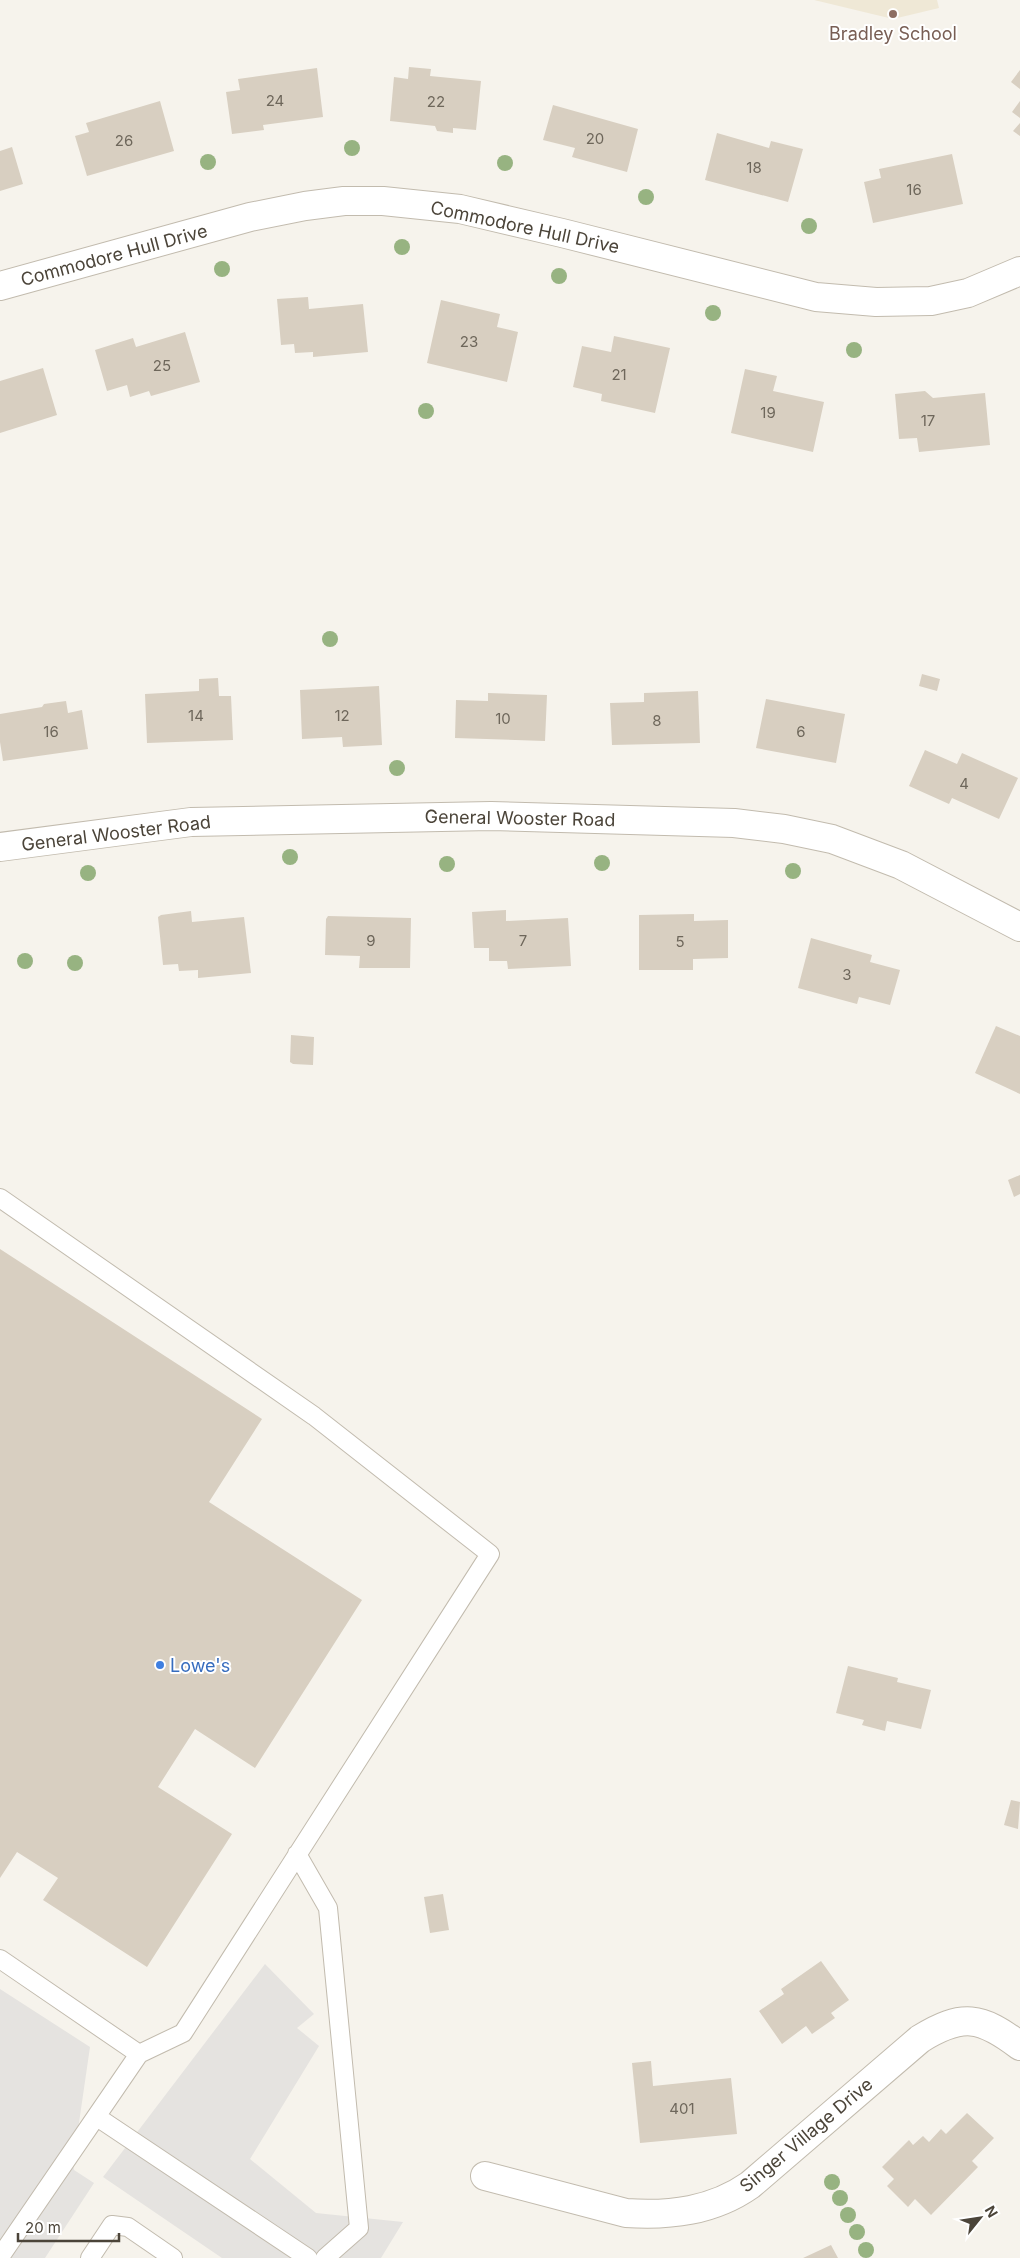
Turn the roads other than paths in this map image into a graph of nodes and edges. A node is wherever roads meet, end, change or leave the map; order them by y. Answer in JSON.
{"nodes":[{"id":1,"x":1020,"y":271,"type":"edge"},
{"id":2,"x":0,"y":286,"type":"edge"},
{"id":3,"x":0,"y":848,"type":"edge"},
{"id":4,"x":1020,"y":928,"type":"edge"},
{"id":5,"x":0,"y":1198,"type":"edge"},
{"id":6,"x":297,"y":1854,"type":"junction"},
{"id":7,"x":0,"y":1959,"type":"edge"},
{"id":8,"x":1020,"y":2046,"type":"edge"},
{"id":9,"x":139,"y":2054,"type":"junction"},
{"id":10,"x":97,"y":2117,"type":"junction"},
{"id":11,"x":486,"y":2176,"type":"dead end"},
{"id":12,"x":0,"y":2257,"type":"edge"},
{"id":13,"x":90,"y":2258,"type":"edge"},
{"id":14,"x":173,"y":2258,"type":"edge"},
{"id":15,"x":308,"y":2258,"type":"edge"},
{"id":16,"x":325,"y":2258,"type":"edge"}],
"edges":[{"from":1,"to":2,"type":"street","name":"Commodore Hull Drive"},
{"from":3,"to":4,"type":"street","name":"General Wooster Road"},
{"from":5,"to":6,"type":"lane"},
{"from":6,"to":9,"type":"lane"},
{"from":6,"to":16,"type":"lane"},
{"from":7,"to":9,"type":"lane"},
{"from":8,"to":11,"type":"street","name":"Singer Village Drive"},
{"from":9,"to":10,"type":"lane"},
{"from":10,"to":12,"type":"lane"},
{"from":10,"to":15,"type":"lane"},
{"from":13,"to":14,"type":"lane"}]}
